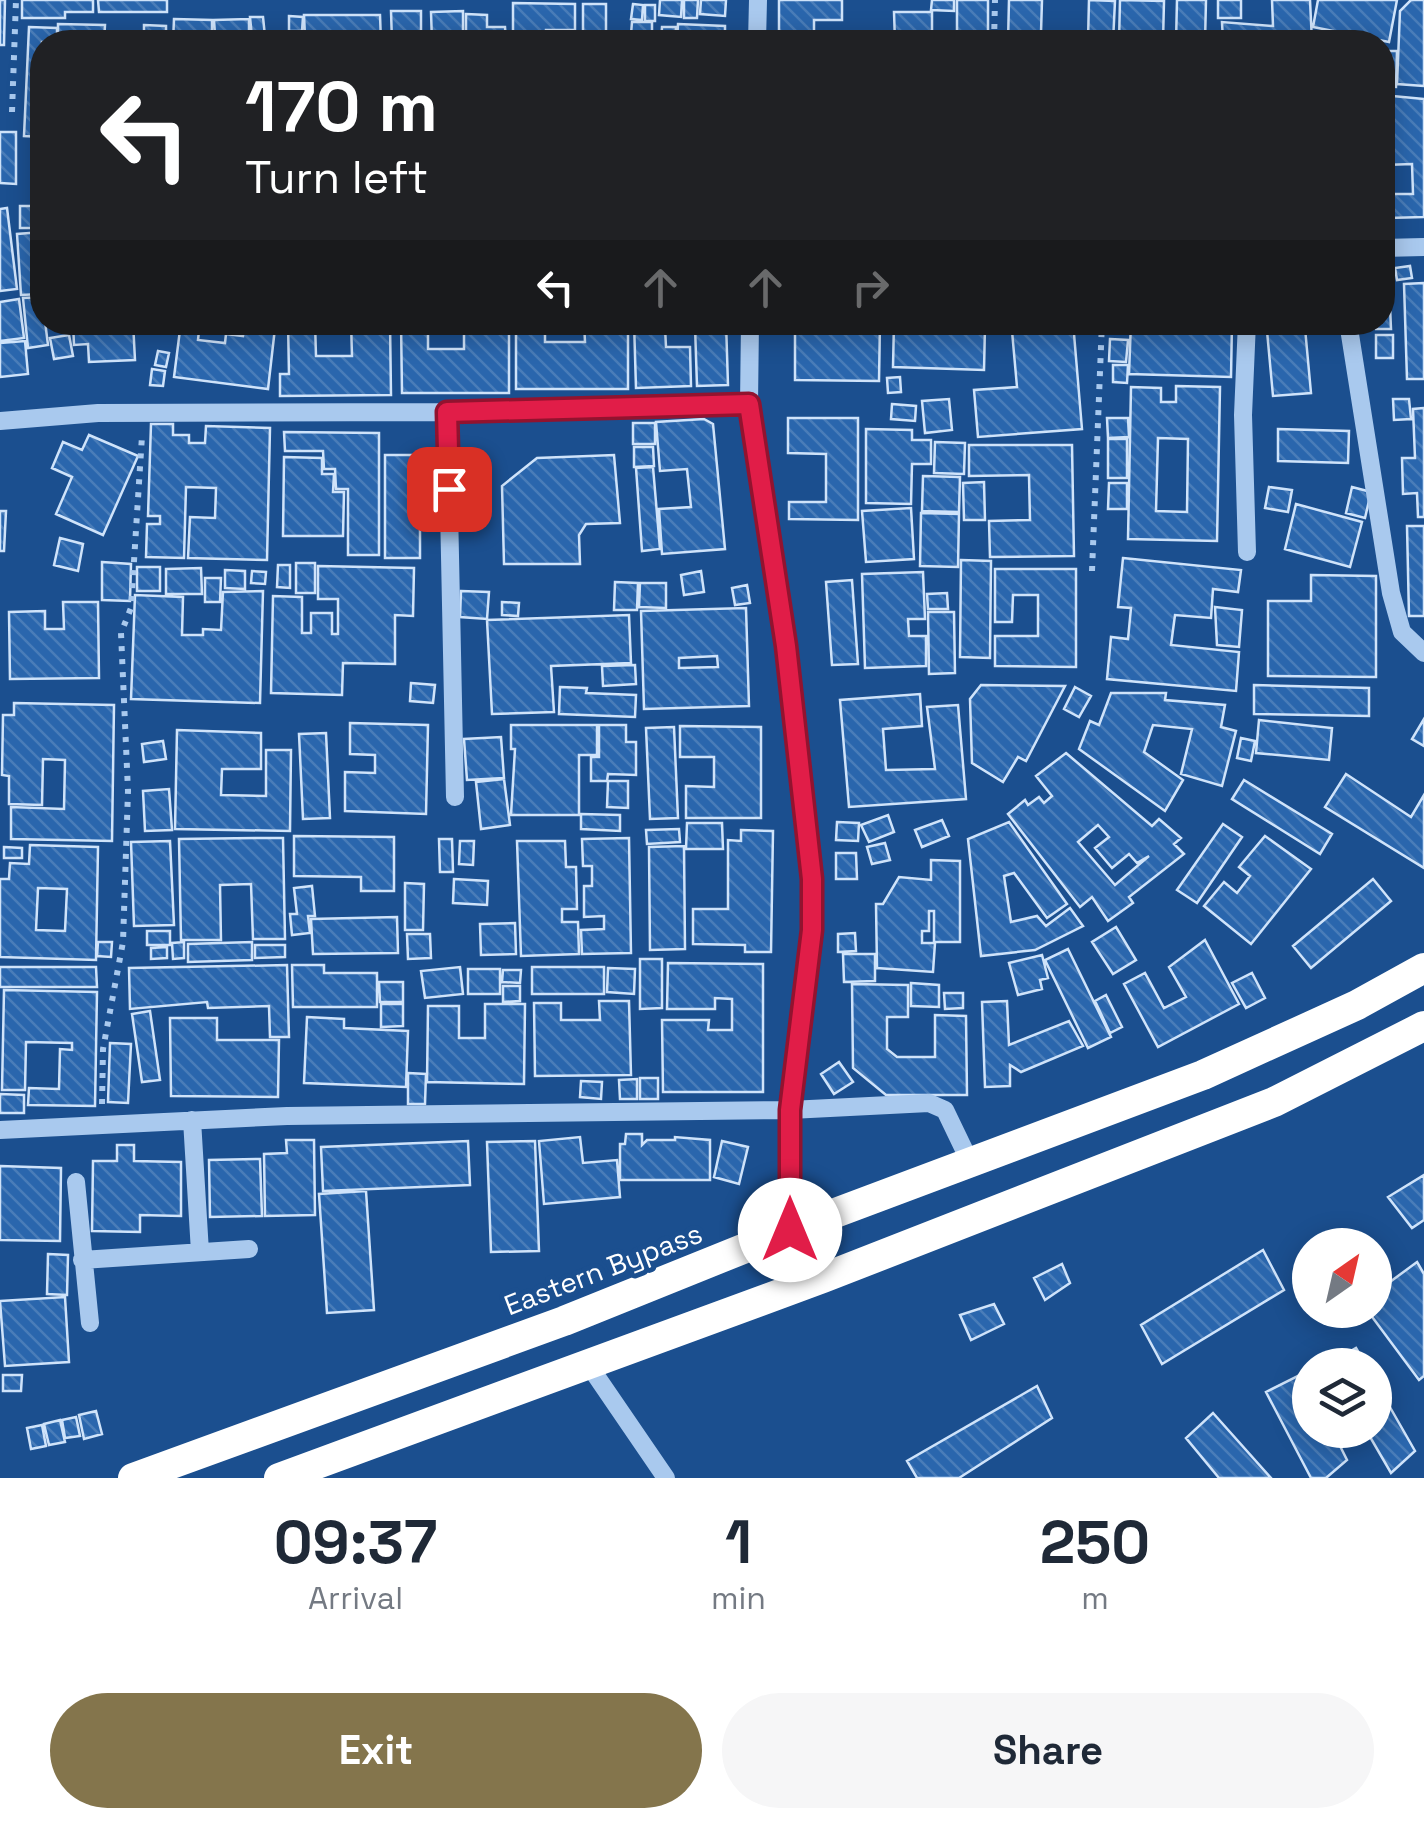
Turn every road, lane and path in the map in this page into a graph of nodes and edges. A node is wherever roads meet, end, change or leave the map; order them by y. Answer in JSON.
{"nodes":[{"id":1,"x":16,"y":0,"type":"edge"},
{"id":2,"x":758,"y":0,"type":"edge"},
{"id":3,"x":995,"y":0,"type":"edge"},
{"id":4,"x":757,"y":30,"type":"edge"},
{"id":5,"x":994,"y":30,"type":"edge"},
{"id":6,"x":12,"y":112,"type":"dead end"},
{"id":7,"x":1424,"y":247,"type":"edge"},
{"id":8,"x":1395,"y":248,"type":"edge"},
{"id":9,"x":750,"y":335,"type":"edge"},
{"id":10,"x":1101,"y":335,"type":"edge"},
{"id":11,"x":1246,"y":335,"type":"edge"},
{"id":12,"x":1350,"y":335,"type":"edge"},
{"id":13,"x":749,"y":404,"type":"junction"},
{"id":14,"x":447,"y":412,"type":"junction"},
{"id":15,"x":144,"y":413,"type":"junction"},
{"id":16,"x":0,"y":421,"type":"edge"},
{"id":17,"x":1247,"y":552,"type":"dead end"},
{"id":18,"x":1092,"y":572,"type":"dead end"},
{"id":19,"x":1424,"y":653,"type":"edge"},
{"id":20,"x":456,"y":798,"type":"dead end"},
{"id":21,"x":1424,"y":968,"type":"edge"},
{"id":22,"x":1424,"y":1026,"type":"edge"},
{"id":23,"x":790,"y":1110,"type":"junction"},
{"id":24,"x":192,"y":1120,"type":"junction"},
{"id":25,"x":101,"y":1125,"type":"junction"},
{"id":26,"x":0,"y":1130,"type":"edge"},
{"id":27,"x":970,"y":1162,"type":"junction"},
{"id":28,"x":76,"y":1182,"type":"dead end"},
{"id":29,"x":790,"y":1230,"type":"junction"},
{"id":30,"x":248,"y":1249,"type":"dead end"},
{"id":31,"x":200,"y":1252,"type":"junction"},
{"id":32,"x":82,"y":1260,"type":"junction"},
{"id":33,"x":90,"y":1323,"type":"dead end"},
{"id":34,"x":588,"y":1364,"type":"junction"},
{"id":35,"x":133,"y":1478,"type":"edge"},
{"id":36,"x":280,"y":1478,"type":"edge"},
{"id":37,"x":666,"y":1478,"type":"edge"}],
"edges":[{"from":1,"to":6,"type":"path"},
{"from":2,"to":4,"type":"street"},
{"from":3,"to":5,"type":"path"},
{"from":7,"to":8,"type":"street"},
{"from":9,"to":13,"type":"street"},
{"from":10,"to":18,"type":"path"},
{"from":11,"to":17,"type":"street"},
{"from":12,"to":19,"type":"street"},
{"from":13,"to":14,"type":"street"},
{"from":13,"to":23,"type":"street"},
{"from":14,"to":15,"type":"street"},
{"from":14,"to":20,"type":"street"},
{"from":15,"to":16,"type":"street"},
{"from":15,"to":25,"type":"path"},
{"from":21,"to":27,"type":"highway","name":"Eastern Bypass"},
{"from":22,"to":34,"type":"highway"},
{"from":23,"to":24,"type":"street"},
{"from":23,"to":27,"type":"street"},
{"from":23,"to":29,"type":"street"},
{"from":24,"to":25,"type":"street"},
{"from":24,"to":31,"type":"street"},
{"from":25,"to":26,"type":"street"},
{"from":27,"to":29,"type":"highway","name":"Eastern Bypass"},
{"from":28,"to":32,"type":"street"},
{"from":29,"to":35,"type":"highway","name":"Eastern Bypass"},
{"from":30,"to":31,"type":"street"},
{"from":31,"to":32,"type":"street"},
{"from":32,"to":33,"type":"street"},
{"from":34,"to":36,"type":"highway"},
{"from":34,"to":37,"type":"street"}]}
